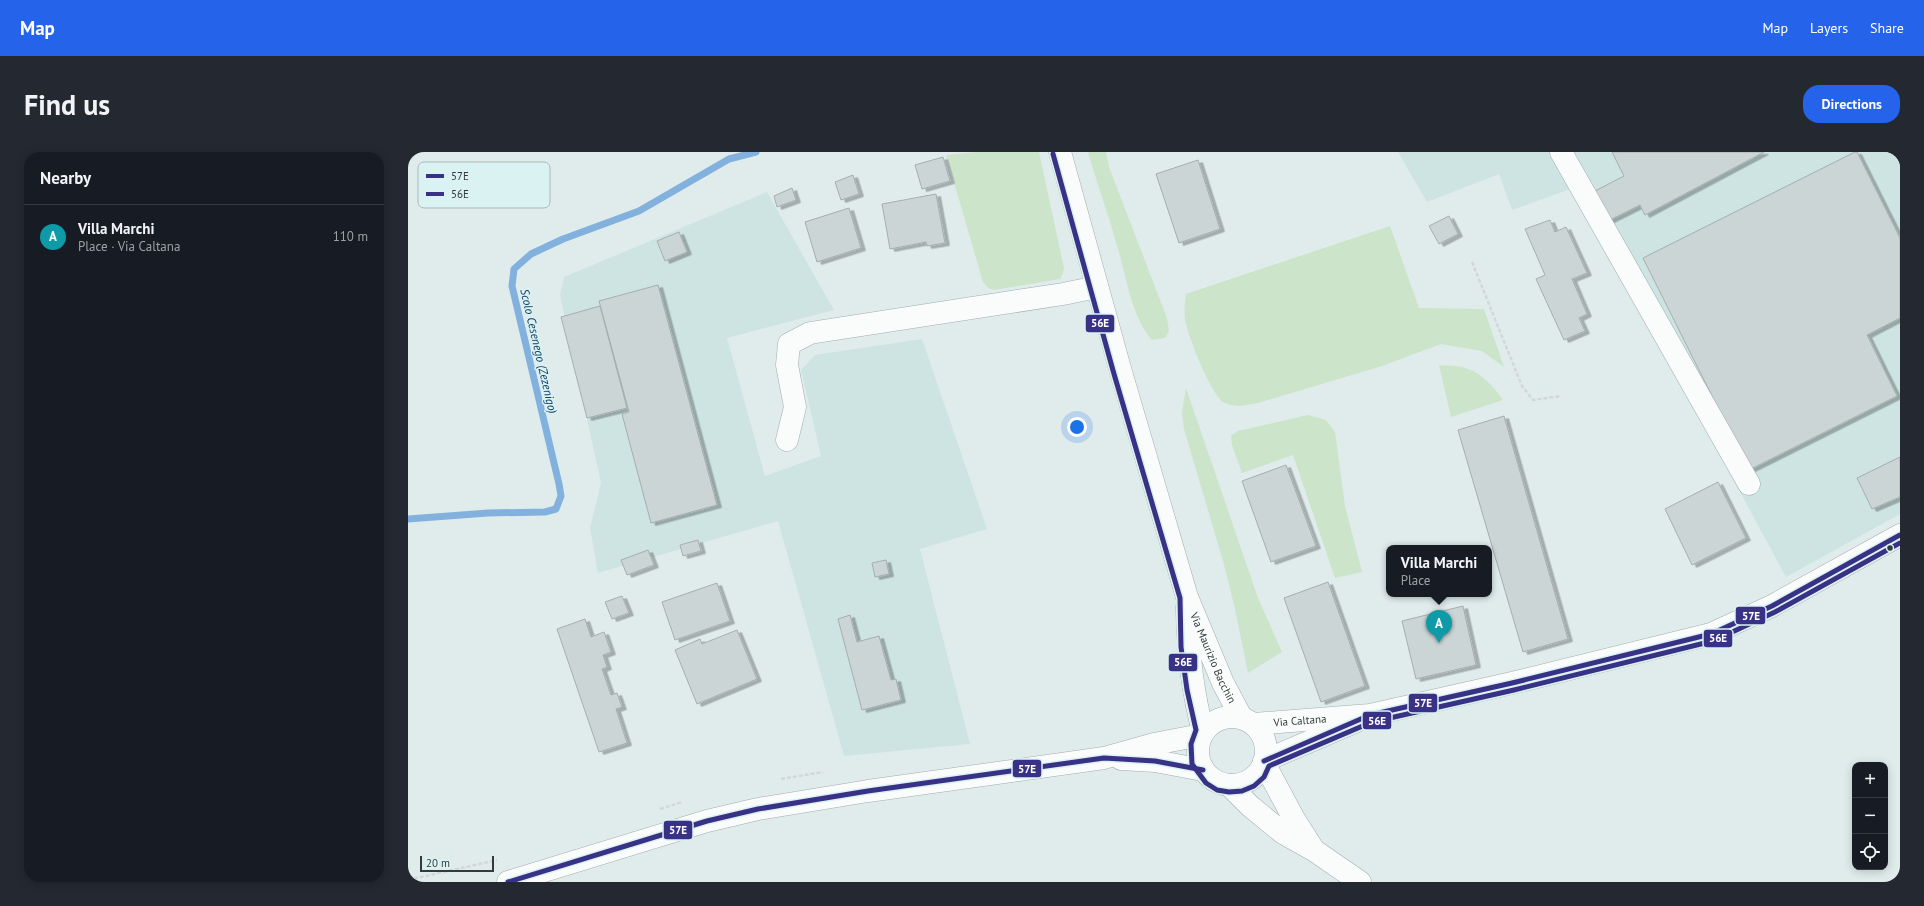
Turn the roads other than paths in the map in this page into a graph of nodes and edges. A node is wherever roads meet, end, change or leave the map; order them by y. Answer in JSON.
{"nodes":[{"id":1,"x":1561,"y":152,"type":"edge"},
{"id":2,"x":1060,"y":153,"type":"edge"},
{"id":3,"x":1097,"y":287,"type":"junction"},
{"id":4,"x":787,"y":440,"type":"dead end"},
{"id":5,"x":1749,"y":484,"type":"dead end"},
{"id":6,"x":1900,"y":534,"type":"edge"},
{"id":7,"x":1187,"y":597,"type":"junction"},
{"id":8,"x":1370,"y":716,"type":"junction"},
{"id":9,"x":1247,"y":721,"type":"junction"},
{"id":10,"x":1202,"y":733,"type":"junction"},
{"id":11,"x":1104,"y":758,"type":"junction"},
{"id":12,"x":1264,"y":762,"type":"junction"},
{"id":13,"x":1203,"y":770,"type":"junction"},
{"id":14,"x":1228,"y":785,"type":"junction"},
{"id":15,"x":1315,"y":851,"type":"junction"},
{"id":16,"x":508,"y":882,"type":"edge"},
{"id":17,"x":1360,"y":882,"type":"edge"}],
"edges":[{"from":1,"to":5,"type":"main road"},
{"from":2,"to":3,"type":"main road","name":"Via Maurizio Bacchin"},
{"from":3,"to":4,"type":"main road"},
{"from":3,"to":7,"type":"main road","name":"Via Maurizio Bacchin"},
{"from":6,"to":8,"type":"main road","name":"Via Caltana"},
{"from":7,"to":9,"type":"main road","name":"Via Maurizio Bacchin"},
{"from":7,"to":10,"type":"main road","name":"Via Maurizio Bacchin"},
{"from":8,"to":9,"type":"main road","name":"Via Caltana"},
{"from":8,"to":12,"type":"main road","name":"Via Caltana"},
{"from":9,"to":10,"type":"main road"},
{"from":9,"to":12,"type":"main road"},
{"from":10,"to":11,"type":"main road"},
{"from":10,"to":13,"type":"main road"},
{"from":11,"to":13,"type":"main road"},
{"from":11,"to":16,"type":"main road"},
{"from":12,"to":14,"type":"main road"},
{"from":12,"to":15,"type":"main road"},
{"from":13,"to":14,"type":"main road"},
{"from":14,"to":15,"type":"main road"},
{"from":15,"to":17,"type":"main road"}]}
